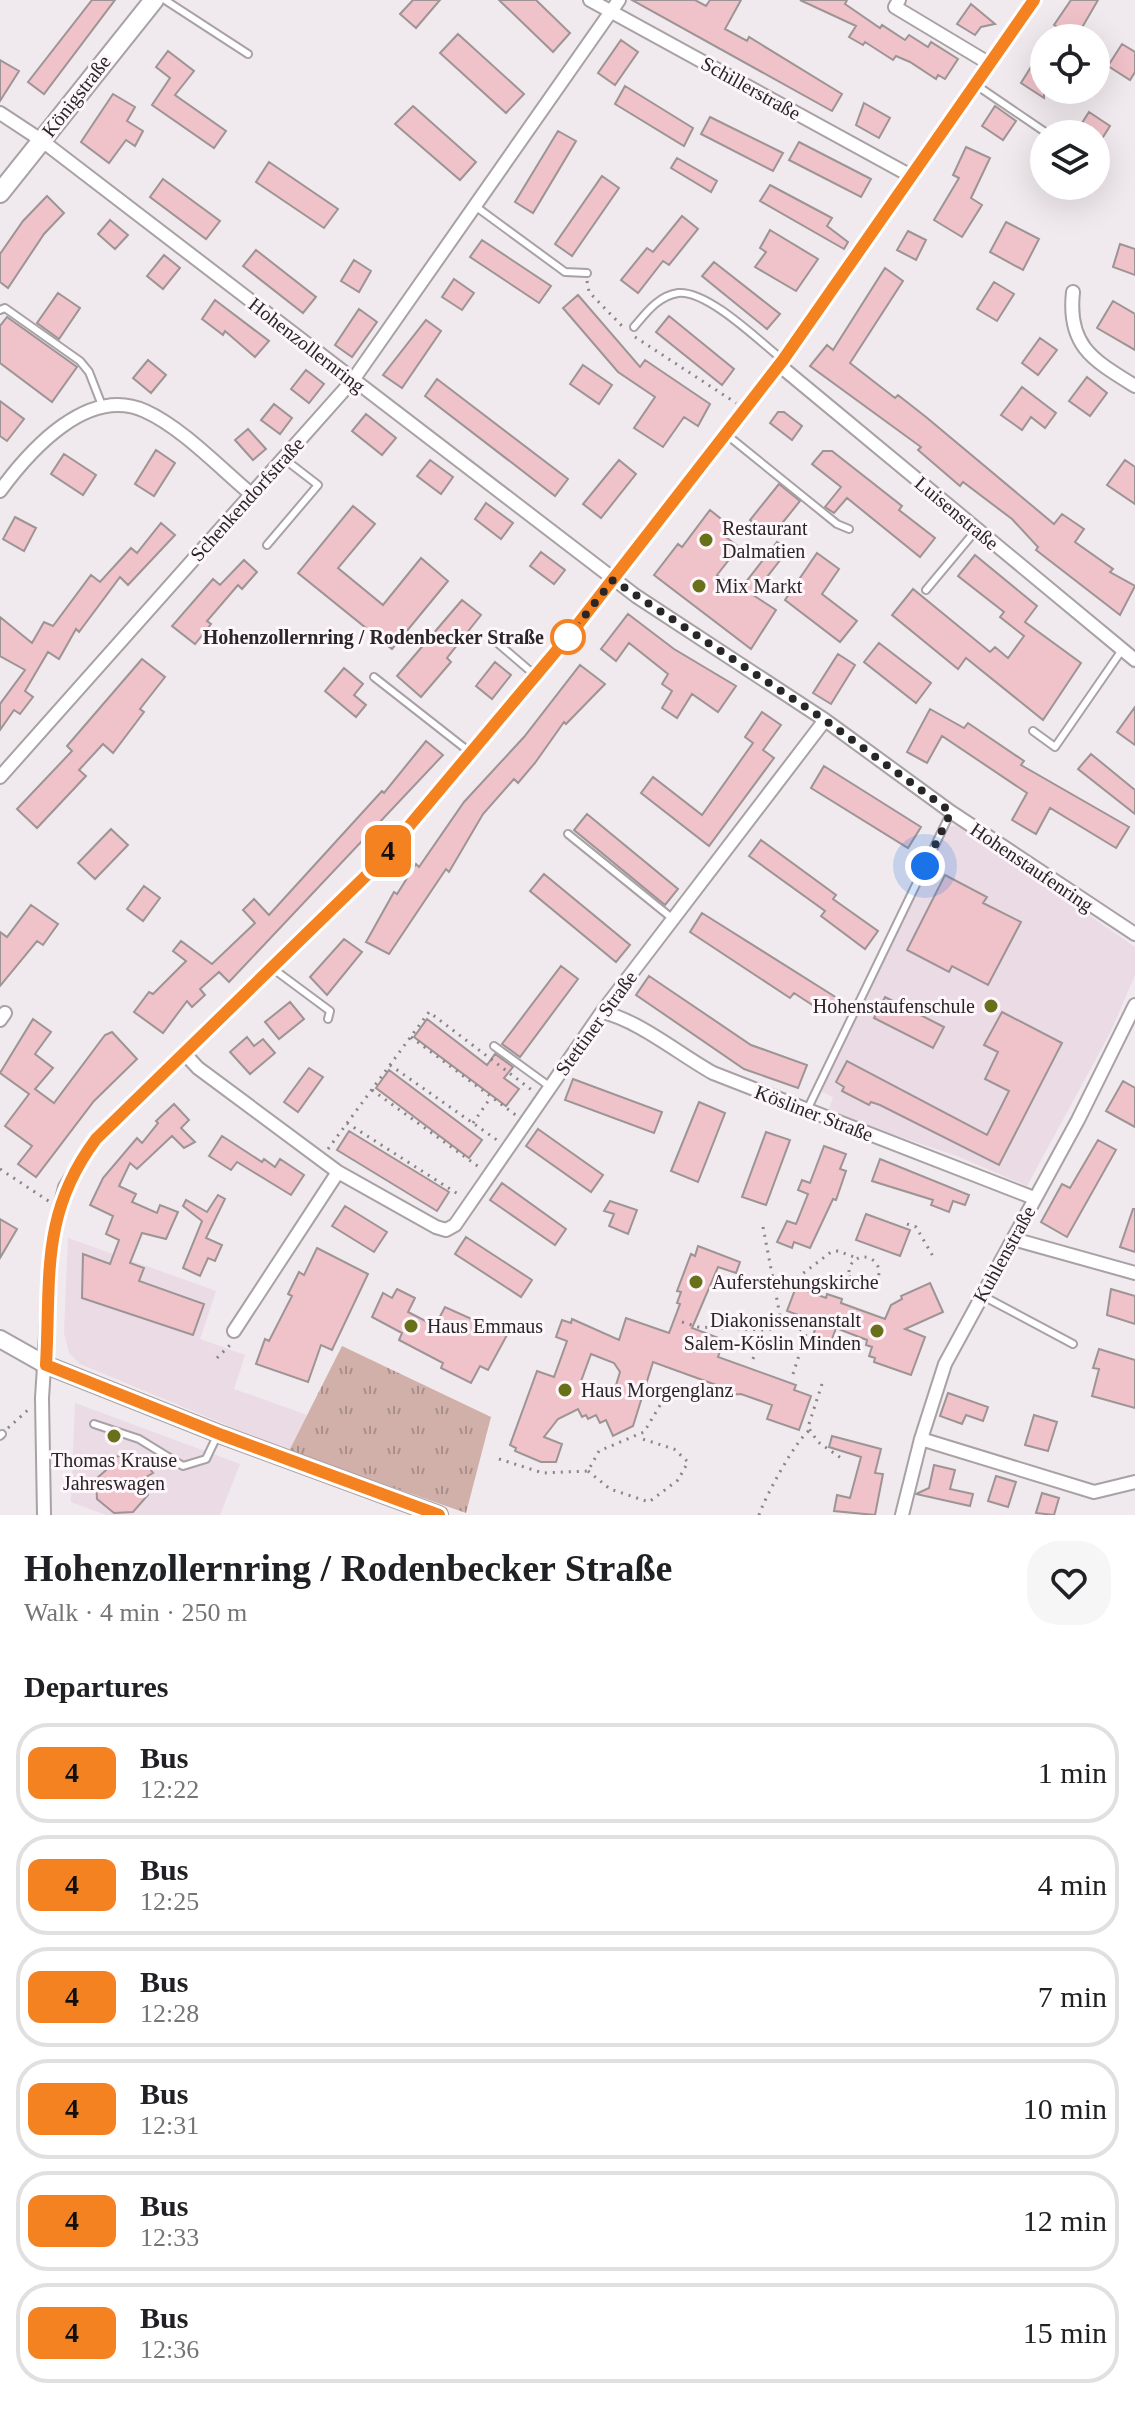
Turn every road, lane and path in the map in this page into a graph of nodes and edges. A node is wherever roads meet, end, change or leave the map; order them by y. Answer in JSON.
{"nodes":[{"id":1,"x":154,"y":0,"type":"edge"},
{"id":2,"x":165,"y":0,"type":"edge"},
{"id":3,"x":590,"y":0,"type":"edge"},
{"id":4,"x":899,"y":0,"type":"edge"},
{"id":5,"x":1034,"y":0,"type":"edge"},
{"id":6,"x":615,"y":6,"type":"edge"},
{"id":7,"x":248,"y":54,"type":"dead end"},
{"id":8,"x":990,"y":64,"type":"junction"},
{"id":9,"x":976,"y":85,"type":"junction"},
{"id":10,"x":0,"y":113,"type":"edge"},
{"id":11,"x":1030,"y":122,"type":"edge"},
{"id":12,"x":41,"y":140,"type":"junction"},
{"id":13,"x":911,"y":176,"type":"junction"},
{"id":14,"x":0,"y":193,"type":"edge"},
{"id":15,"x":475,"y":206,"type":"junction"},
{"id":16,"x":587,"y":273,"type":"joint"},
{"id":17,"x":1073,"y":292,"type":"dead end"},
{"id":18,"x":0,"y":310,"type":"edge"},
{"id":19,"x":634,"y":327,"type":"dead end"},
{"id":20,"x":781,"y":363,"type":"junction"},
{"id":21,"x":353,"y":380,"type":"junction"},
{"id":22,"x":1135,"y":386,"type":"edge"},
{"id":23,"x":103,"y":408,"type":"junction"},
{"id":24,"x":746,"y":410,"type":"junction"},
{"id":25,"x":727,"y":435,"type":"junction"},
{"id":26,"x":283,"y":458,"type":"junction"},
{"id":27,"x":0,"y":491,"type":"edge"},
{"id":28,"x":251,"y":494,"type":"junction"},
{"id":29,"x":849,"y":529,"type":"dead end"},
{"id":30,"x":977,"y":529,"type":"junction"},
{"id":31,"x":267,"y":545,"type":"dead end"},
{"id":32,"x":613,"y":580,"type":"junction"},
{"id":33,"x":926,"y":590,"type":"dead end"},
{"id":34,"x":494,"y":640,"type":"dead end"},
{"id":35,"x":1122,"y":650,"type":"junction"},
{"id":36,"x":1135,"y":660,"type":"edge"},
{"id":37,"x":536,"y":676,"type":"junction"},
{"id":38,"x":374,"y":677,"type":"dead end"},
{"id":39,"x":825,"y":720,"type":"junction"},
{"id":40,"x":1033,"y":731,"type":"dead end"},
{"id":41,"x":471,"y":753,"type":"junction"},
{"id":42,"x":0,"y":777,"type":"edge"},
{"id":43,"x":951,"y":812,"type":"junction"},
{"id":44,"x":568,"y":834,"type":"dead end"},
{"id":45,"x":673,"y":919,"type":"junction"},
{"id":46,"x":1135,"y":934,"type":"edge"},
{"id":47,"x":272,"y":968,"type":"junction"},
{"id":48,"x":1135,"y":1005,"type":"edge"},
{"id":49,"x":602,"y":1012,"type":"junction"},
{"id":50,"x":328,"y":1019,"type":"dead end"},
{"id":51,"x":411,"y":1037,"type":"junction"},
{"id":52,"x":494,"y":1046,"type":"dead end"},
{"id":53,"x":184,"y":1053,"type":"junction"},
{"id":54,"x":390,"y":1065,"type":"junction"},
{"id":55,"x":549,"y":1086,"type":"junction"},
{"id":56,"x":372,"y":1090,"type":"junction"},
{"id":57,"x":491,"y":1097,"type":"junction"},
{"id":58,"x":541,"y":1097,"type":"junction"},
{"id":59,"x":807,"y":1110,"type":"junction"},
{"id":60,"x":524,"y":1121,"type":"junction"},
{"id":61,"x":347,"y":1123,"type":"junction"},
{"id":62,"x":473,"y":1123,"type":"junction"},
{"id":63,"x":507,"y":1147,"type":"junction"},
{"id":64,"x":321,"y":1159,"type":"junction"},
{"id":65,"x":0,"y":1169,"type":"edge"},
{"id":66,"x":338,"y":1172,"type":"junction"},
{"id":67,"x":489,"y":1174,"type":"junction"},
{"id":68,"x":1034,"y":1198,"type":"junction"},
{"id":69,"x":470,"y":1202,"type":"junction"},
{"id":70,"x":57,"y":1207,"type":"junction"},
{"id":71,"x":907,"y":1224,"type":"dead end"},
{"id":72,"x":763,"y":1227,"type":"dead end"},
{"id":73,"x":1013,"y":1239,"type":"junction"},
{"id":74,"x":857,"y":1258,"type":"junction"},
{"id":75,"x":934,"y":1258,"type":"dead end"},
{"id":76,"x":1135,"y":1273,"type":"edge"},
{"id":77,"x":793,"y":1279,"type":"junction"},
{"id":78,"x":853,"y":1282,"type":"junction"},
{"id":79,"x":774,"y":1285,"type":"junction"},
{"id":80,"x":981,"y":1295,"type":"junction"},
{"id":81,"x":682,"y":1322,"type":"dead end"},
{"id":82,"x":782,"y":1326,"type":"junction"},
{"id":83,"x":764,"y":1330,"type":"junction"},
{"id":84,"x":234,"y":1331,"type":"dead end"},
{"id":85,"x":0,"y":1339,"type":"edge"},
{"id":86,"x":1073,"y":1344,"type":"dead end"},
{"id":87,"x":232,"y":1346,"type":"dead end"},
{"id":88,"x":217,"y":1358,"type":"dead end"},
{"id":89,"x":753,"y":1359,"type":"dead end"},
{"id":90,"x":46,"y":1365,"type":"junction"},
{"id":91,"x":793,"y":1374,"type":"dead end"},
{"id":92,"x":822,"y":1384,"type":"dead end"},
{"id":93,"x":724,"y":1396,"type":"dead end"},
{"id":94,"x":42,"y":1398,"type":"junction"},
{"id":95,"x":94,"y":1424,"type":"dead end"},
{"id":96,"x":810,"y":1430,"type":"junction"},
{"id":97,"x":218,"y":1434,"type":"junction"},
{"id":98,"x":1,"y":1435,"type":"edge"},
{"id":99,"x":637,"y":1437,"type":"junction"},
{"id":100,"x":921,"y":1439,"type":"junction"},
{"id":101,"x":841,"y":1458,"type":"dead end"},
{"id":102,"x":499,"y":1459,"type":"dead end"},
{"id":103,"x":588,"y":1471,"type":"junction"},
{"id":104,"x":1135,"y":1482,"type":"edge"},
{"id":105,"x":44,"y":1515,"type":"edge"},
{"id":106,"x":439,"y":1515,"type":"edge"},
{"id":107,"x":759,"y":1515,"type":"edge"},
{"id":108,"x":902,"y":1515,"type":"edge"}],
"edges":[{"from":1,"to":12,"type":"main road","name":"Königstraße"},
{"from":2,"to":7,"type":"lane"},
{"from":3,"to":6,"type":"street","name":"Schillerstraße"},
{"from":4,"to":8,"type":"street"},
{"from":5,"to":8,"type":"street"},
{"from":6,"to":13,"type":"street","name":"Schillerstraße"},
{"from":6,"to":15,"type":"street","name":"Schenkendorfstraße"},
{"from":8,"to":9,"type":"street"},
{"from":9,"to":11,"type":"lane"},
{"from":9,"to":13,"type":"street"},
{"from":10,"to":12,"type":"street","name":"Hohenzollernring"},
{"from":12,"to":14,"type":"main road","name":"Königstraße"},
{"from":12,"to":21,"type":"street","name":"Hohenzollernring"},
{"from":13,"to":20,"type":"street"},
{"from":15,"to":16,"type":"lane"},
{"from":15,"to":21,"type":"street","name":"Schenkendorfstraße"},
{"from":16,"to":24,"type":"path"},
{"from":17,"to":22,"type":"street"},
{"from":18,"to":23,"type":"lane"},
{"from":19,"to":20,"type":"lane"},
{"from":20,"to":24,"type":"street"},
{"from":20,"to":30,"type":"street","name":"Luisenstraße"},
{"from":21,"to":26,"type":"street","name":"Schenkendorfstraße"},
{"from":21,"to":32,"type":"street","name":"Hohenzollernring"},
{"from":23,"to":27,"type":"street"},
{"from":23,"to":28,"type":"street"},
{"from":24,"to":25,"type":"street"},
{"from":25,"to":29,"type":"lane"},
{"from":25,"to":32,"type":"street"},
{"from":26,"to":28,"type":"street","name":"Schenkendorfstraße"},
{"from":26,"to":31,"type":"lane"},
{"from":28,"to":42,"type":"street","name":"Schenkendorfstraße"},
{"from":30,"to":33,"type":"lane"},
{"from":30,"to":35,"type":"street","name":"Luisenstraße"},
{"from":32,"to":37,"type":"street"},
{"from":32,"to":39,"type":"street","name":"Hohenstaufenring"},
{"from":34,"to":37,"type":"lane"},
{"from":35,"to":36,"type":"street","name":"Luisenstraße"},
{"from":35,"to":40,"type":"lane"},
{"from":37,"to":41,"type":"street"},
{"from":38,"to":41,"type":"lane"},
{"from":39,"to":43,"type":"street","name":"Hohenstaufenring"},
{"from":39,"to":45,"type":"street","name":"Stettiner Straße"},
{"from":41,"to":47,"type":"street"},
{"from":43,"to":46,"type":"street","name":"Hohenstaufenring"},
{"from":43,"to":59,"type":"lane"},
{"from":44,"to":45,"type":"lane"},
{"from":45,"to":49,"type":"street","name":"Stettiner Straße"},
{"from":47,"to":50,"type":"lane"},
{"from":47,"to":53,"type":"street"},
{"from":48,"to":68,"type":"street","name":"Kuhlenstraße"},
{"from":49,"to":55,"type":"street","name":"Stettiner Straße"},
{"from":49,"to":59,"type":"street","name":"Kösliner Straße"},
{"from":51,"to":54,"type":"path"},
{"from":51,"to":57,"type":"path"},
{"from":51,"to":58,"type":"path"},
{"from":52,"to":55,"type":"lane"},
{"from":53,"to":64,"type":"street","name":"Stettiner Straße"},
{"from":53,"to":70,"type":"street"},
{"from":54,"to":56,"type":"path"},
{"from":54,"to":62,"type":"path"},
{"from":55,"to":58,"type":"street","name":"Stettiner Straße"},
{"from":56,"to":61,"type":"path"},
{"from":56,"to":67,"type":"path"},
{"from":57,"to":60,"type":"path"},
{"from":57,"to":62,"type":"path"},
{"from":58,"to":60,"type":"street","name":"Stettiner Straße"},
{"from":59,"to":68,"type":"street","name":"Kösliner Straße"},
{"from":60,"to":63,"type":"street","name":"Stettiner Straße"},
{"from":61,"to":64,"type":"path"},
{"from":61,"to":69,"type":"path"},
{"from":62,"to":63,"type":"path"},
{"from":63,"to":67,"type":"street","name":"Stettiner Straße"},
{"from":64,"to":66,"type":"street","name":"Stettiner Straße"},
{"from":65,"to":70,"type":"path"},
{"from":66,"to":69,"type":"street","name":"Stettiner Straße"},
{"from":66,"to":84,"type":"street"},
{"from":67,"to":69,"type":"street","name":"Stettiner Straße"},
{"from":68,"to":73,"type":"street","name":"Kuhlenstraße"},
{"from":70,"to":90,"type":"street"},
{"from":71,"to":75,"type":"path"},
{"from":72,"to":79,"type":"path"},
{"from":73,"to":76,"type":"street"},
{"from":73,"to":80,"type":"street","name":"Kuhlenstraße"},
{"from":74,"to":77,"type":"path"},
{"from":74,"to":78,"type":"path"},
{"from":74,"to":78,"type":"path"},
{"from":77,"to":78,"type":"path"},
{"from":77,"to":79,"type":"path"},
{"from":79,"to":82,"type":"path"},
{"from":80,"to":86,"type":"lane"},
{"from":80,"to":100,"type":"street","name":"Kuhlenstraße"},
{"from":81,"to":83,"type":"path"},
{"from":82,"to":83,"type":"path"},
{"from":82,"to":91,"type":"path"},
{"from":83,"to":89,"type":"path"},
{"from":85,"to":90,"type":"street"},
{"from":87,"to":88,"type":"path"},
{"from":90,"to":94,"type":"street"},
{"from":90,"to":97,"type":"street"},
{"from":92,"to":96,"type":"path"},
{"from":93,"to":99,"type":"path"},
{"from":94,"to":98,"type":"path"},
{"from":94,"to":105,"type":"street"},
{"from":95,"to":97,"type":"lane"},
{"from":96,"to":101,"type":"path"},
{"from":96,"to":107,"type":"path"},
{"from":97,"to":106,"type":"street"},
{"from":99,"to":103,"type":"path"},
{"from":99,"to":103,"type":"path"},
{"from":100,"to":104,"type":"street"},
{"from":100,"to":108,"type":"street","name":"Kuhlenstraße"},
{"from":102,"to":103,"type":"path"}]}
